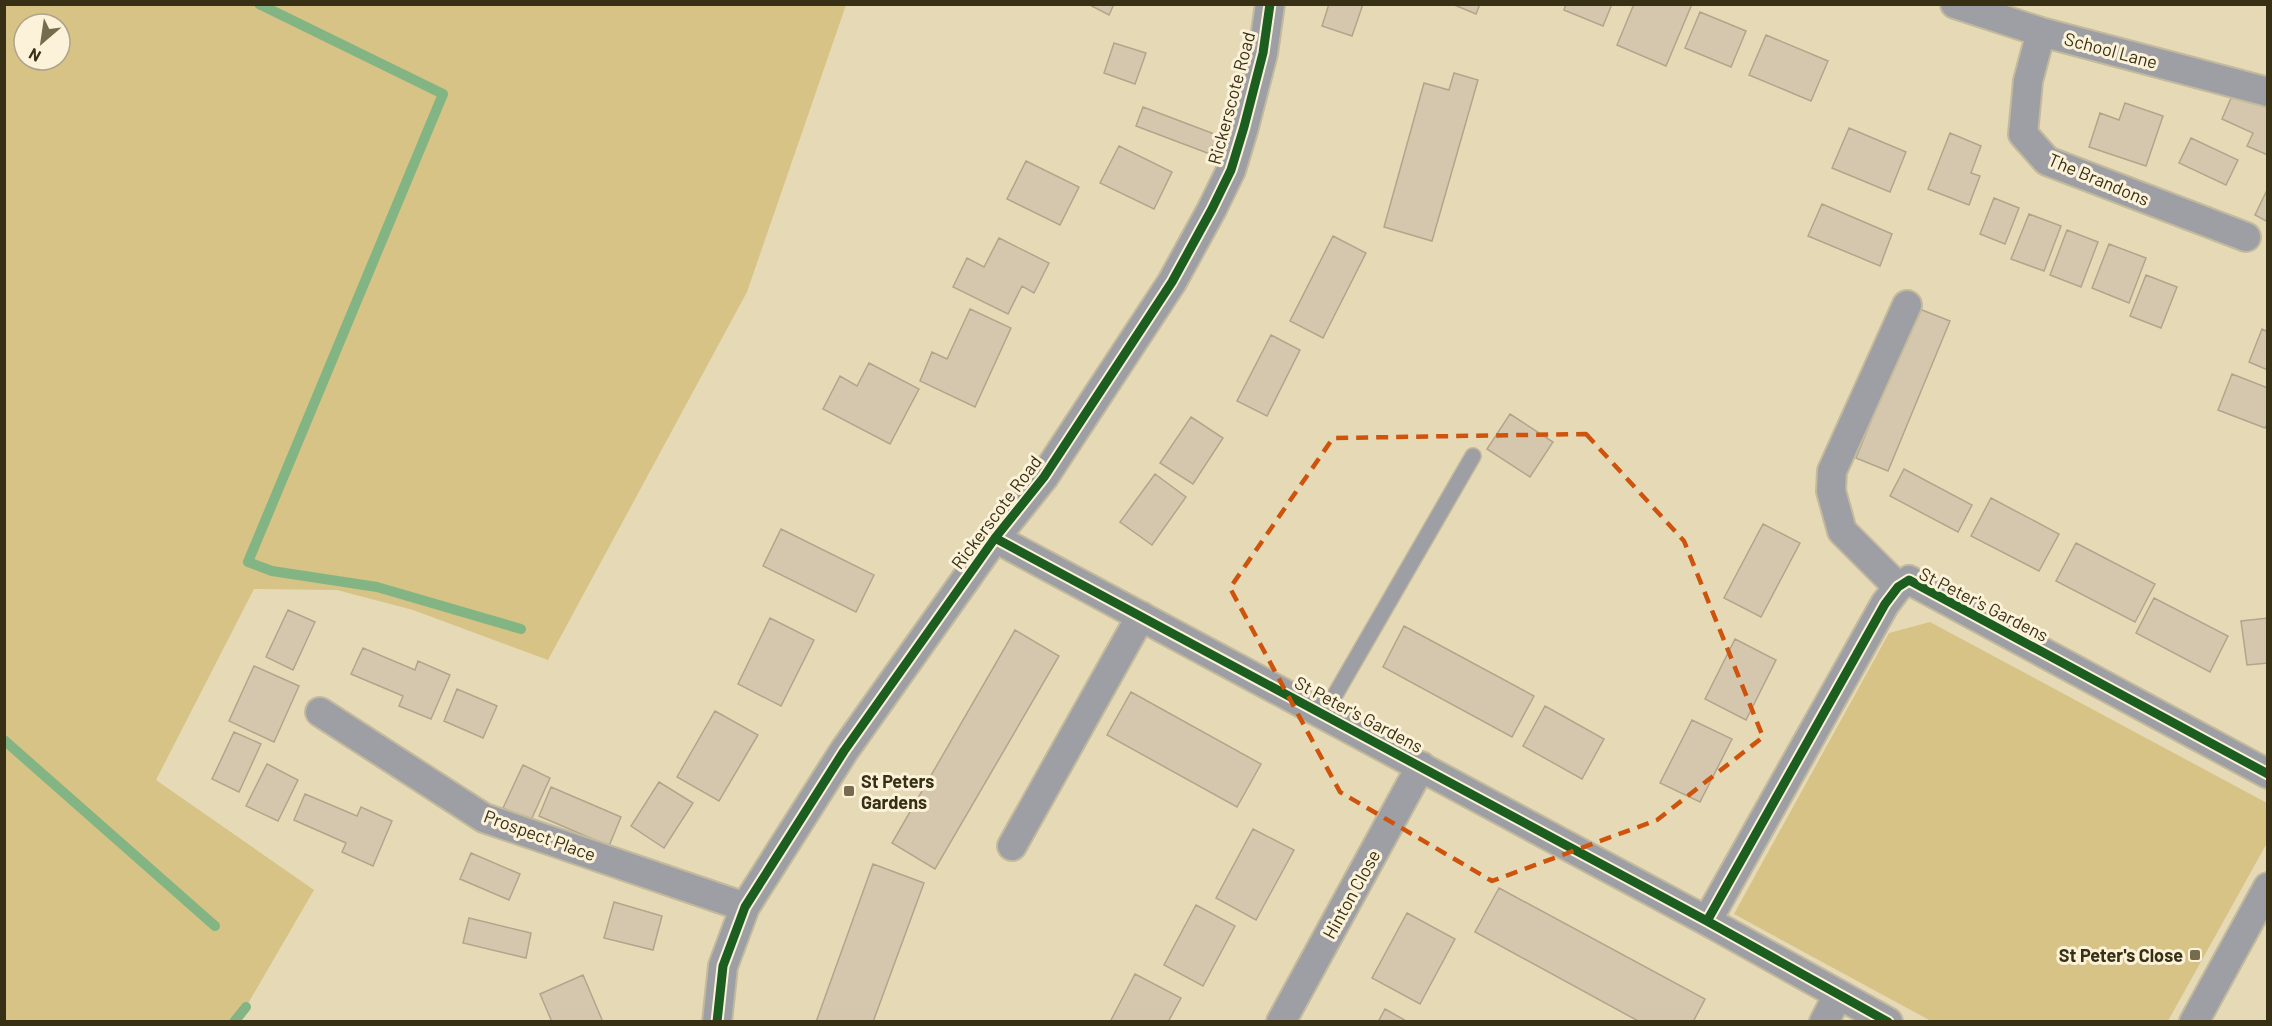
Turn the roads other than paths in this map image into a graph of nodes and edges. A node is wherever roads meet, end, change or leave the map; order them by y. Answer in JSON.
{"nodes":[{"id":1,"x":1270,"y":4,"type":"edge"},
{"id":2,"x":1955,"y":4,"type":"edge"},
{"id":3,"x":2041,"y":32,"type":"junction"},
{"id":4,"x":2268,"y":92,"type":"edge"},
{"id":5,"x":2246,"y":237,"type":"dead end"},
{"id":6,"x":1907,"y":305,"type":"dead end"},
{"id":7,"x":1473,"y":456,"type":"dead end"},
{"id":8,"x":995,"y":538,"type":"junction"},
{"id":9,"x":1898,"y":587,"type":"junction"},
{"id":10,"x":1141,"y":616,"type":"junction"},
{"id":11,"x":320,"y":712,"type":"dead end"},
{"id":12,"x":1324,"y":714,"type":"junction"},
{"id":13,"x":1420,"y":766,"type":"junction"},
{"id":14,"x":2268,"y":774,"type":"edge"},
{"id":15,"x":1012,"y":846,"type":"dead end"},
{"id":16,"x":2268,"y":887,"type":"edge"},
{"id":17,"x":745,"y":907,"type":"junction"},
{"id":18,"x":1707,"y":921,"type":"junction"},
{"id":19,"x":1838,"y":995,"type":"junction"},
{"id":20,"x":717,"y":1022,"type":"edge"},
{"id":21,"x":1281,"y":1022,"type":"edge"},
{"id":22,"x":1824,"y":1022,"type":"edge"},
{"id":23,"x":1887,"y":1022,"type":"edge"},
{"id":24,"x":2194,"y":1022,"type":"edge"}],
"edges":[{"from":1,"to":8,"type":"street","name":"Rickerscote Road"},
{"from":2,"to":3,"type":"street","name":"School Lane"},
{"from":3,"to":4,"type":"street","name":"School Lane"},
{"from":3,"to":5,"type":"street","name":"The Brandons"},
{"from":6,"to":9,"type":"street"},
{"from":7,"to":12,"type":"lane"},
{"from":8,"to":10,"type":"street","name":"St Peter's Gardens"},
{"from":8,"to":17,"type":"street","name":"Rickerscote Road"},
{"from":9,"to":14,"type":"street","name":"St Peter's Gardens"},
{"from":9,"to":18,"type":"street","name":"St Peter's Gardens"},
{"from":10,"to":12,"type":"street","name":"St Peter's Gardens"},
{"from":10,"to":15,"type":"street"},
{"from":11,"to":17,"type":"street","name":"Prospect Place"},
{"from":12,"to":13,"type":"street","name":"St Peter's Gardens"},
{"from":13,"to":18,"type":"street","name":"St Peter's Gardens"},
{"from":13,"to":21,"type":"street","name":"Hinton Close"},
{"from":16,"to":24,"type":"street"},
{"from":17,"to":20,"type":"street","name":"Rickerscote Road"},
{"from":18,"to":19,"type":"street","name":"St Peter's Gardens"},
{"from":19,"to":22,"type":"street"},
{"from":19,"to":23,"type":"street","name":"St Peter's Gardens"}]}
